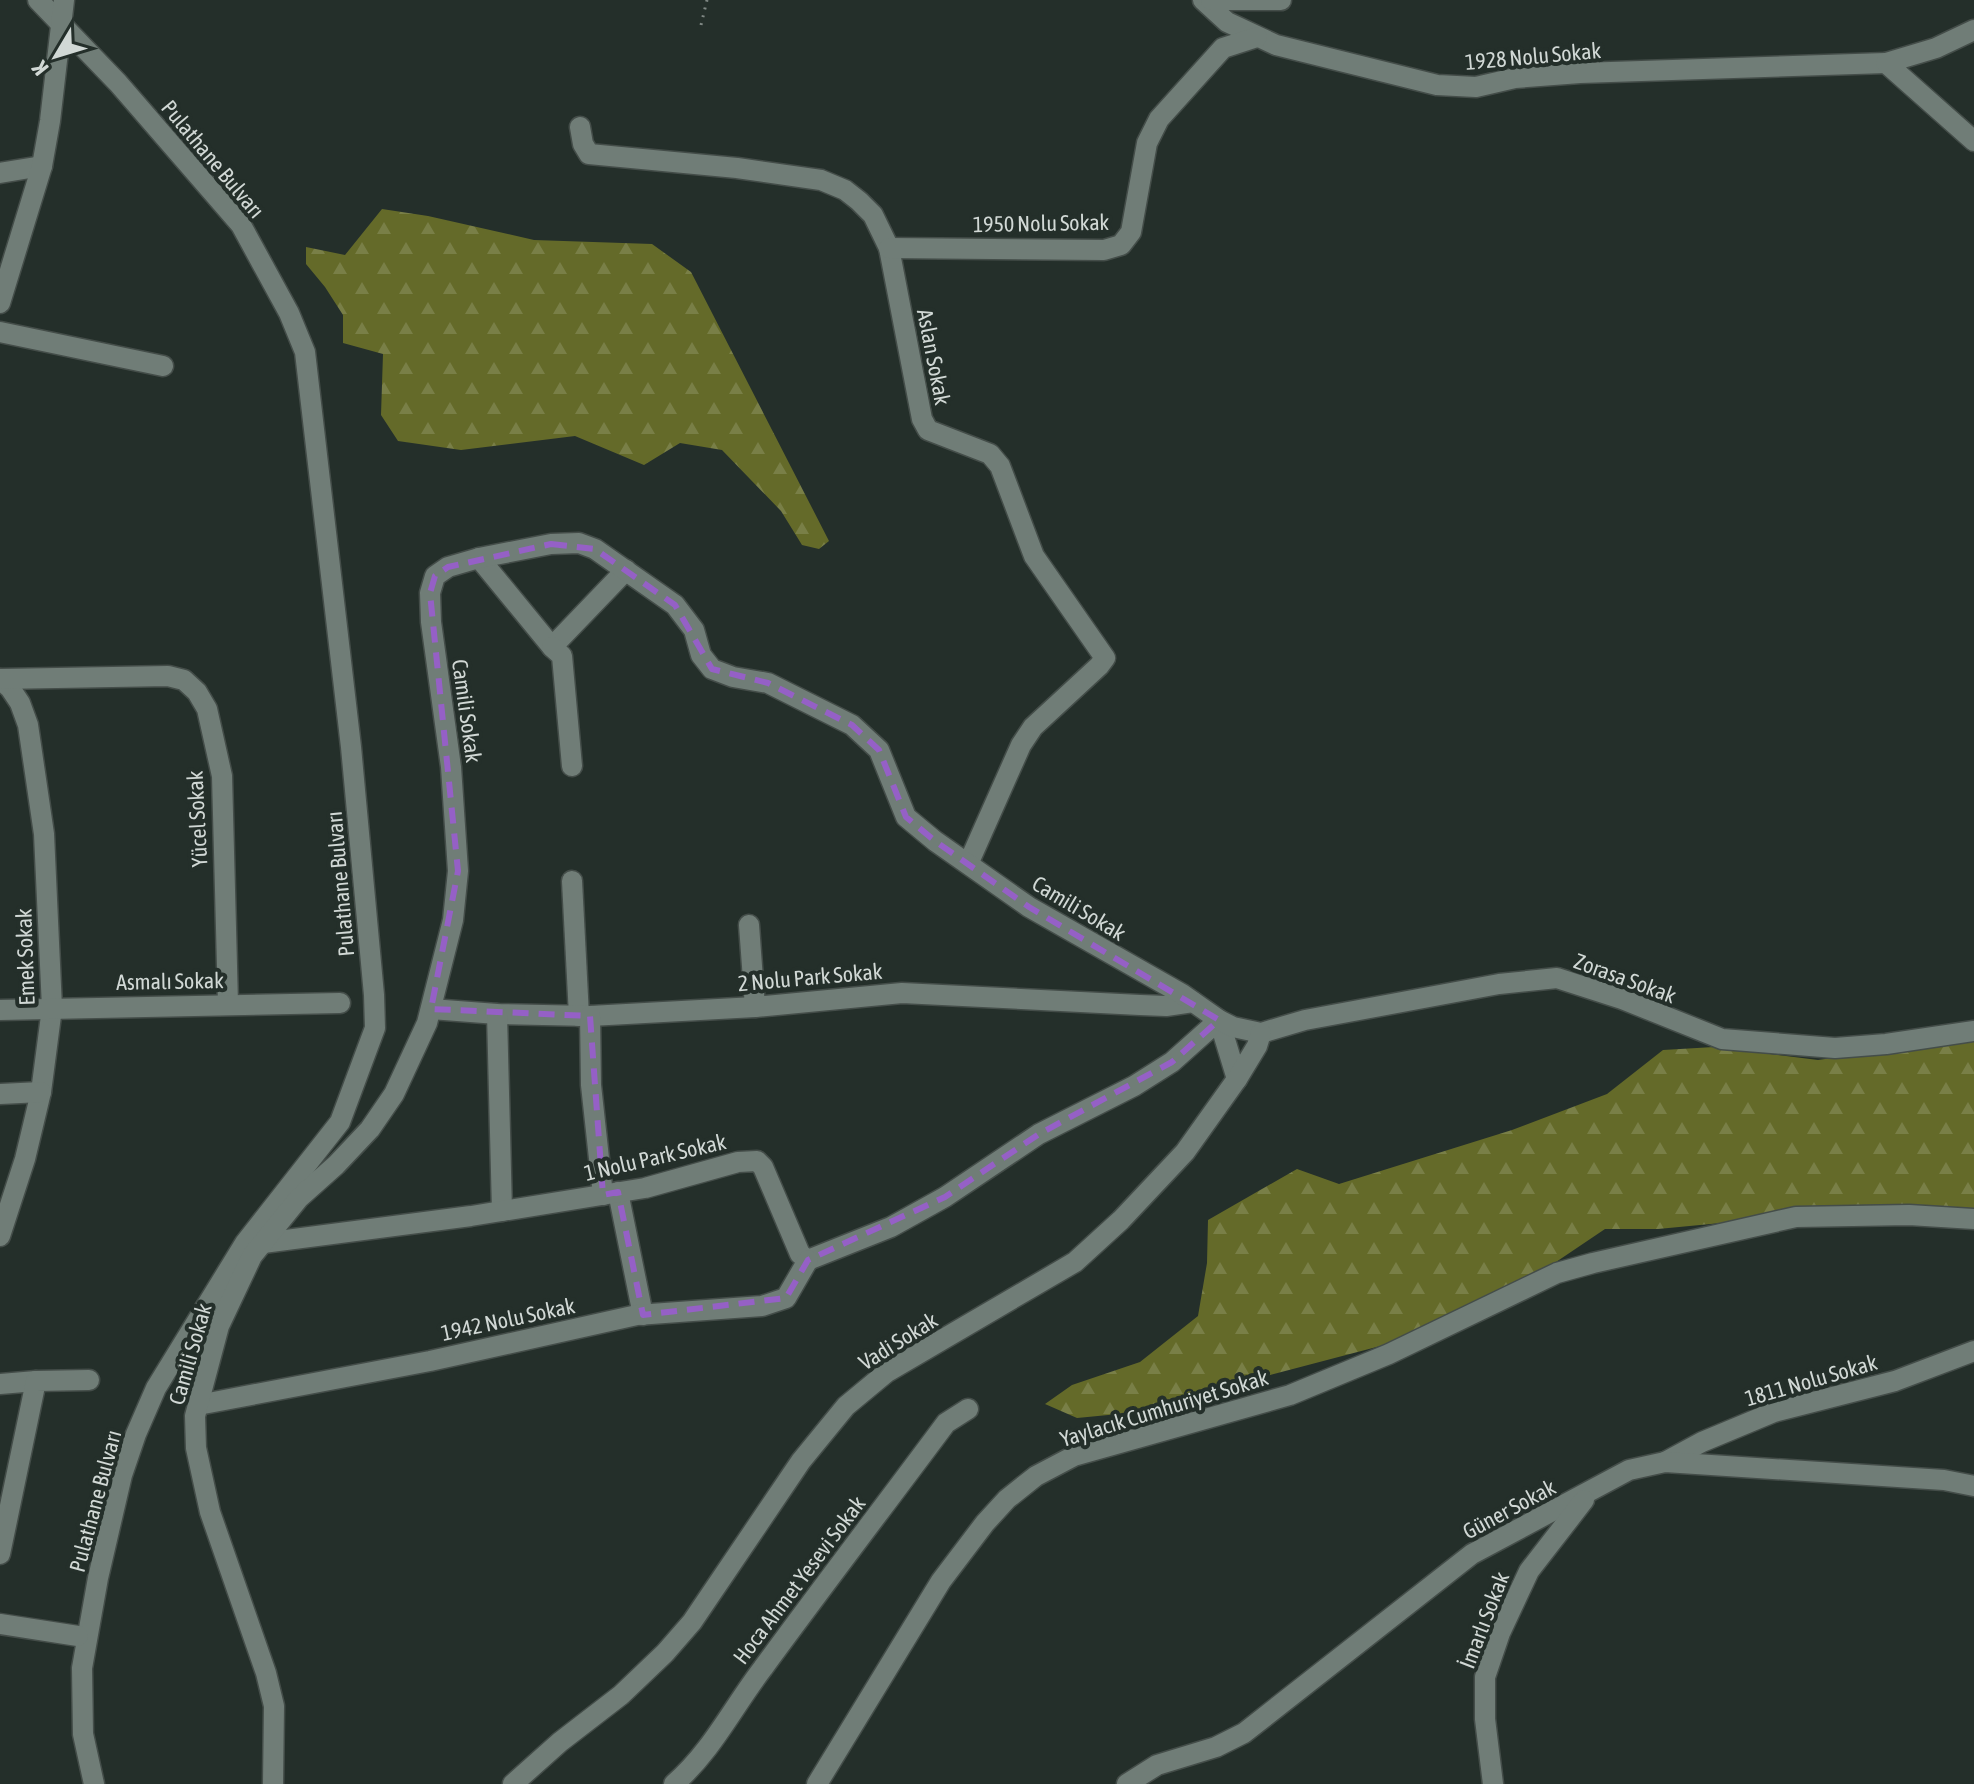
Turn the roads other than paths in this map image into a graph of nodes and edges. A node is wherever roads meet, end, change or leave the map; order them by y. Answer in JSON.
{"nodes":[{"id":1,"x":38,"y":0,"type":"edge"},
{"id":2,"x":64,"y":0,"type":"edge"},
{"id":3,"x":1203,"y":0,"type":"edge"},
{"id":4,"x":1211,"y":0,"type":"edge"},
{"id":5,"x":1281,"y":0,"type":"edge"},
{"id":6,"x":61,"y":24,"type":"junction"},
{"id":7,"x":1974,"y":30,"type":"edge"},
{"id":8,"x":1257,"y":37,"type":"junction"},
{"id":9,"x":1886,"y":63,"type":"junction"},
{"id":10,"x":580,"y":127,"type":"dead end"},
{"id":11,"x":1974,"y":141,"type":"edge"},
{"id":12,"x":42,"y":166,"type":"junction"},
{"id":13,"x":0,"y":173,"type":"edge"},
{"id":14,"x":889,"y":248,"type":"junction"},
{"id":15,"x":1,"y":296,"type":"edge"},
{"id":16,"x":0,"y":332,"type":"edge"},
{"id":17,"x":163,"y":366,"type":"dead end"},
{"id":18,"x":479,"y":558,"type":"junction"},
{"id":19,"x":626,"y":570,"type":"junction"},
{"id":20,"x":552,"y":647,"type":"junction"},
{"id":21,"x":0,"y":679,"type":"edge"},
{"id":22,"x":572,"y":766,"type":"dead end"},
{"id":23,"x":969,"y":862,"type":"junction"},
{"id":24,"x":572,"y":881,"type":"dead end"},
{"id":25,"x":749,"y":925,"type":"dead end"},
{"id":26,"x":1193,"y":1002,"type":"junction"},
{"id":27,"x":340,"y":1003,"type":"dead end"},
{"id":28,"x":228,"y":1004,"type":"junction"},
{"id":29,"x":755,"y":1007,"type":"junction"},
{"id":30,"x":52,"y":1008,"type":"junction"},
{"id":31,"x":431,"y":1009,"type":"junction"},
{"id":32,"x":0,"y":1010,"type":"edge"},
{"id":33,"x":497,"y":1014,"type":"junction"},
{"id":34,"x":585,"y":1016,"type":"junction"},
{"id":35,"x":1219,"y":1020,"type":"junction"},
{"id":36,"x":1974,"y":1031,"type":"edge"},
{"id":37,"x":1261,"y":1033,"type":"junction"},
{"id":38,"x":1237,"y":1079,"type":"junction"},
{"id":39,"x":41,"y":1092,"type":"junction"},
{"id":40,"x":0,"y":1094,"type":"edge"},
{"id":41,"x":7,"y":1192,"type":"edge"},
{"id":42,"x":610,"y":1194,"type":"junction"},
{"id":43,"x":502,"y":1211,"type":"junction"},
{"id":44,"x":1974,"y":1219,"type":"edge"},
{"id":45,"x":0,"y":1236,"type":"edge"},
{"id":46,"x":263,"y":1243,"type":"junction"},
{"id":47,"x":808,"y":1260,"type":"junction"},
{"id":48,"x":643,"y":1315,"type":"junction"},
{"id":49,"x":1974,"y":1351,"type":"edge"},
{"id":50,"x":89,"y":1380,"type":"dead end"},
{"id":51,"x":36,"y":1381,"type":"junction"},
{"id":52,"x":0,"y":1384,"type":"edge"},
{"id":53,"x":198,"y":1405,"type":"junction"},
{"id":54,"x":968,"y":1409,"type":"dead end"},
{"id":55,"x":1665,"y":1462,"type":"junction"},
{"id":56,"x":1974,"y":1486,"type":"edge"},
{"id":57,"x":1589,"y":1493,"type":"junction"},
{"id":58,"x":0,"y":1554,"type":"edge"},
{"id":59,"x":0,"y":1624,"type":"edge"},
{"id":60,"x":78,"y":1636,"type":"dead end"},
{"id":61,"x":94,"y":1784,"type":"edge"},
{"id":62,"x":273,"y":1784,"type":"edge"},
{"id":63,"x":513,"y":1784,"type":"edge"},
{"id":64,"x":674,"y":1784,"type":"edge"},
{"id":65,"x":817,"y":1784,"type":"edge"},
{"id":66,"x":1127,"y":1784,"type":"edge"},
{"id":67,"x":1493,"y":1784,"type":"edge"}],
"edges":[{"from":1,"to":6,"type":"street","name":"Pulathane Bulvarı"},
{"from":2,"to":6,"type":"street"},
{"from":3,"to":8,"type":"street","name":"1928 Nolu Sokak"},
{"from":4,"to":5,"type":"street"},
{"from":6,"to":12,"type":"street"},
{"from":6,"to":61,"type":"street","name":"Pulathane Bulvarı"},
{"from":7,"to":9,"type":"street","name":"1928 Nolu Sokak"},
{"from":8,"to":9,"type":"street","name":"1928 Nolu Sokak"},
{"from":8,"to":14,"type":"street","name":"1950 Nolu Sokak"},
{"from":9,"to":11,"type":"street"},
{"from":10,"to":14,"type":"street","name":"Aslan Sokak"},
{"from":12,"to":13,"type":"street"},
{"from":12,"to":15,"type":"street"},
{"from":14,"to":23,"type":"street","name":"Aslan Sokak"},
{"from":16,"to":17,"type":"street"},
{"from":18,"to":19,"type":"street","name":"Camili Sokak"},
{"from":18,"to":20,"type":"street"},
{"from":18,"to":31,"type":"street","name":"Camili Sokak"},
{"from":19,"to":20,"type":"street"},
{"from":19,"to":23,"type":"street","name":"Camili Sokak"},
{"from":20,"to":22,"type":"street"},
{"from":21,"to":28,"type":"street","name":"Yücel Sokak"},
{"from":21,"to":30,"type":"street","name":"Emek Sokak"},
{"from":23,"to":26,"type":"street","name":"Camili Sokak"},
{"from":24,"to":34,"type":"street"},
{"from":25,"to":29,"type":"street"},
{"from":26,"to":29,"type":"street","name":"2 Nolu Park Sokak"},
{"from":26,"to":35,"type":"street","name":"Camili Sokak"},
{"from":27,"to":28,"type":"street","name":"Asmalı Sokak"},
{"from":28,"to":30,"type":"street","name":"Asmalı Sokak"},
{"from":29,"to":34,"type":"street","name":"2 Nolu Park Sokak"},
{"from":30,"to":32,"type":"street","name":"Asmalı Sokak"},
{"from":30,"to":39,"type":"street","name":"Emek Sokak"},
{"from":31,"to":33,"type":"street","name":"2 Nolu Park Sokak"},
{"from":31,"to":46,"type":"street","name":"Camili Sokak"},
{"from":33,"to":34,"type":"street","name":"2 Nolu Park Sokak"},
{"from":33,"to":43,"type":"street"},
{"from":34,"to":42,"type":"street"},
{"from":35,"to":37,"type":"street","name":"Camili Sokak"},
{"from":35,"to":38,"type":"street"},
{"from":35,"to":47,"type":"street"},
{"from":36,"to":37,"type":"street","name":"Zorasa Sokak"},
{"from":37,"to":38,"type":"street","name":"Vadi Sokak"},
{"from":38,"to":63,"type":"street","name":"Vadi Sokak"},
{"from":39,"to":40,"type":"street"},
{"from":39,"to":41,"type":"street","name":"Emek Sokak"},
{"from":41,"to":45,"type":"street","name":"Emek Sokak"},
{"from":42,"to":43,"type":"street","name":"1 Nolu Park Sokak"},
{"from":42,"to":47,"type":"street","name":"1 Nolu Park Sokak"},
{"from":42,"to":48,"type":"street"},
{"from":43,"to":46,"type":"street","name":"1 Nolu Park Sokak"},
{"from":44,"to":65,"type":"street","name":"Yaylacık Cumhuriyet Sokak"},
{"from":46,"to":53,"type":"street","name":"Camili Sokak"},
{"from":47,"to":48,"type":"street","name":"1942 Nolu Sokak"},
{"from":48,"to":53,"type":"street","name":"1942 Nolu Sokak"},
{"from":49,"to":55,"type":"street","name":"1811 Nolu Sokak"},
{"from":50,"to":51,"type":"street"},
{"from":51,"to":52,"type":"street"},
{"from":51,"to":58,"type":"street"},
{"from":53,"to":62,"type":"street","name":"Camili Sokak"},
{"from":54,"to":64,"type":"street","name":"Hoca Ahmet Yesevi Sokak"},
{"from":55,"to":56,"type":"street","name":"Güner Sokak"},
{"from":55,"to":57,"type":"street","name":"Güner Sokak"},
{"from":57,"to":66,"type":"street","name":"Güner Sokak"},
{"from":57,"to":67,"type":"street","name":"İmarlı Sokak"},
{"from":59,"to":60,"type":"street"}]}
